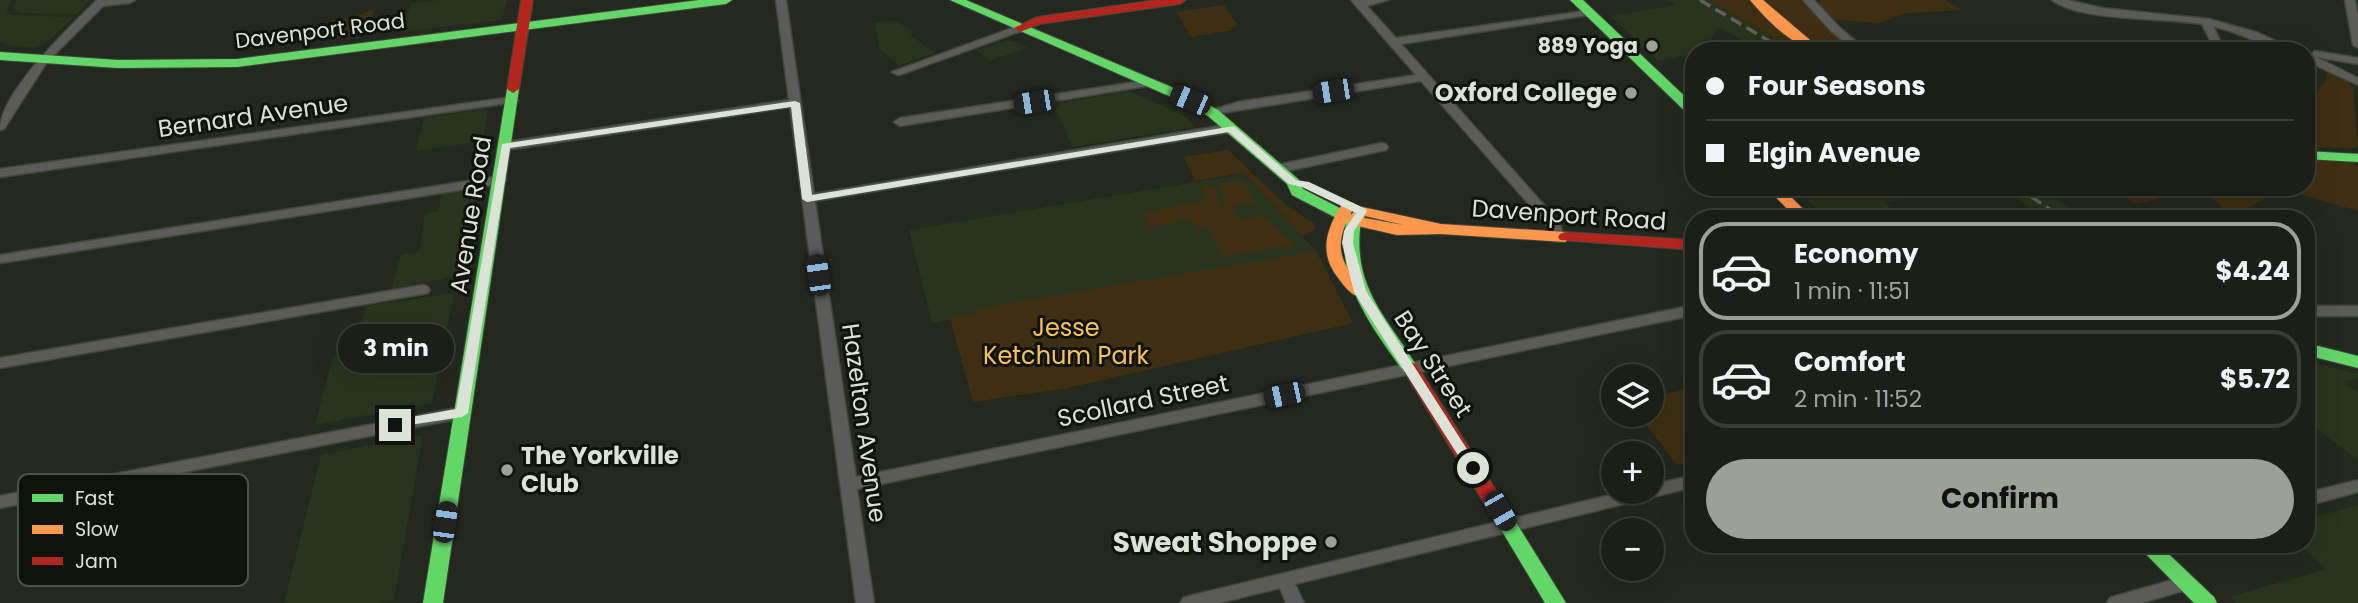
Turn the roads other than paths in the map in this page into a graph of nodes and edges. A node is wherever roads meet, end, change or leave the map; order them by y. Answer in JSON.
{"nodes":[{"id":1,"x":130,"y":0,"type":"edge"},
{"id":2,"x":527,"y":0,"type":"edge"},
{"id":3,"x":726,"y":0,"type":"edge"},
{"id":4,"x":781,"y":0,"type":"edge"},
{"id":5,"x":956,"y":0,"type":"edge"},
{"id":6,"x":1180,"y":0,"type":"edge"},
{"id":7,"x":1383,"y":0,"type":"edge"},
{"id":8,"x":1576,"y":0,"type":"edge"},
{"id":9,"x":1756,"y":0,"type":"edge"},
{"id":10,"x":1808,"y":0,"type":"edge"},
{"id":11,"x":2057,"y":0,"type":"edge"},
{"id":12,"x":2350,"y":0,"type":"edge"},
{"id":13,"x":102,"y":2,"type":"edge"},
{"id":14,"x":1357,"y":2,"type":"edge"},
{"id":15,"x":1588,"y":12,"type":"junction"},
{"id":16,"x":2206,"y":22,"type":"junction"},
{"id":17,"x":1020,"y":27,"type":"junction"},
{"id":18,"x":523,"y":28,"type":"junction"},
{"id":19,"x":1393,"y":42,"type":"junction"},
{"id":20,"x":1804,"y":42,"type":"edge"},
{"id":21,"x":1851,"y":42,"type":"edge"},
{"id":22,"x":2216,"y":42,"type":"edge"},
{"id":23,"x":2272,"y":42,"type":"edge"},
{"id":24,"x":2358,"y":45,"type":"edge"},
{"id":25,"x":2315,"y":55,"type":"edge"},
{"id":26,"x":0,"y":56,"type":"edge"},
{"id":27,"x":2315,"y":59,"type":"edge"},
{"id":28,"x":43,"y":60,"type":"junction"},
{"id":29,"x":2358,"y":61,"type":"edge"},
{"id":30,"x":898,"y":72,"type":"dead end"},
{"id":31,"x":1423,"y":77,"type":"junction"},
{"id":32,"x":2358,"y":82,"type":"edge"},
{"id":33,"x":1149,"y":83,"type":"junction"},
{"id":34,"x":512,"y":100,"type":"junction"},
{"id":35,"x":795,"y":103,"type":"junction"},
{"id":36,"x":1685,"y":104,"type":"edge"},
{"id":37,"x":1213,"y":113,"type":"junction"},
{"id":38,"x":900,"y":122,"type":"dead end"},
{"id":39,"x":0,"y":126,"type":"edge"},
{"id":40,"x":1231,"y":128,"type":"junction"},
{"id":41,"x":506,"y":146,"type":"junction"},
{"id":42,"x":1382,"y":147,"type":"dead end"},
{"id":43,"x":2315,"y":156,"type":"edge"},
{"id":44,"x":2358,"y":158,"type":"edge"},
{"id":45,"x":1277,"y":169,"type":"junction"},
{"id":46,"x":0,"y":173,"type":"edge"},
{"id":47,"x":500,"y":180,"type":"junction"},
{"id":48,"x":1782,"y":196,"type":"edge"},
{"id":49,"x":807,"y":199,"type":"junction"},
{"id":50,"x":1797,"y":210,"type":"edge"},
{"id":51,"x":1351,"y":214,"type":"junction"},
{"id":52,"x":1557,"y":238,"type":"junction"},
{"id":53,"x":1685,"y":245,"type":"edge"},
{"id":54,"x":0,"y":259,"type":"edge"},
{"id":55,"x":423,"y":290,"type":"dead end"},
{"id":56,"x":2315,"y":311,"type":"edge"},
{"id":57,"x":2358,"y":311,"type":"edge"},
{"id":58,"x":1685,"y":312,"type":"edge"},
{"id":59,"x":2315,"y":351,"type":"edge"},
{"id":60,"x":2358,"y":362,"type":"edge"},
{"id":61,"x":0,"y":363,"type":"edge"},
{"id":62,"x":1410,"y":368,"type":"junction"},
{"id":63,"x":462,"y":413,"type":"junction"},
{"id":64,"x":145,"y":474,"type":"edge"},
{"id":65,"x":1685,"y":483,"type":"edge"},
{"id":66,"x":848,"y":485,"type":"junction"},
{"id":67,"x":2358,"y":486,"type":"edge"},
{"id":68,"x":1664,"y":488,"type":"edge"},
{"id":69,"x":2315,"y":497,"type":"edge"},
{"id":70,"x":18,"y":499,"type":"edge"},
{"id":71,"x":0,"y":502,"type":"edge"},
{"id":72,"x":1601,"y":503,"type":"edge"},
{"id":73,"x":1508,"y":525,"type":"junction"},
{"id":74,"x":2154,"y":553,"type":"edge"},
{"id":75,"x":1284,"y":579,"type":"junction"},
{"id":76,"x":2186,"y":583,"type":"junction"},
{"id":77,"x":433,"y":603,"type":"edge"},
{"id":78,"x":865,"y":603,"type":"edge"},
{"id":79,"x":1189,"y":603,"type":"edge"},
{"id":80,"x":1295,"y":603,"type":"edge"},
{"id":81,"x":1556,"y":603,"type":"edge"},
{"id":82,"x":2116,"y":603,"type":"edge"},
{"id":83,"x":2207,"y":603,"type":"edge"}],
"edges":[{"from":1,"to":13,"type":"street"},
{"from":2,"to":18,"type":"main road","name":"Avenue Road"},
{"from":3,"to":18,"type":"main road","name":"Davenport Road"},
{"from":4,"to":35,"type":"street","name":"Hazelton Avenue"},
{"from":5,"to":17,"type":"main road","name":"Davenport Road"},
{"from":6,"to":17,"type":"main road"},
{"from":7,"to":14,"type":"street"},
{"from":8,"to":15,"type":"main road"},
{"from":9,"to":20,"type":"main road"},
{"from":10,"to":21,"type":"street"},
{"from":11,"to":16,"type":"street"},
{"from":12,"to":24,"type":"street"},
{"from":13,"to":28,"type":"street"},
{"from":14,"to":19,"type":"street"},
{"from":15,"to":19,"type":"street"},
{"from":15,"to":36,"type":"main road"},
{"from":16,"to":22,"type":"street"},
{"from":16,"to":23,"type":"street"},
{"from":17,"to":30,"type":"street"},
{"from":17,"to":33,"type":"main road","name":"Davenport Road"},
{"from":18,"to":28,"type":"main road","name":"Davenport Road"},
{"from":18,"to":34,"type":"main road","name":"Avenue Road"},
{"from":19,"to":31,"type":"street"},
{"from":25,"to":29,"type":"street"},
{"from":26,"to":28,"type":"main road","name":"Davenport Road"},
{"from":27,"to":32,"type":"street"},
{"from":28,"to":39,"type":"street"},
{"from":31,"to":37,"type":"street"},
{"from":31,"to":52,"type":"street"},
{"from":33,"to":37,"type":"main road","name":"Davenport Road"},
{"from":33,"to":38,"type":"street"},
{"from":34,"to":41,"type":"main road","name":"Avenue Road"},
{"from":34,"to":46,"type":"street","name":"Bernard Avenue"},
{"from":35,"to":41,"type":"street"},
{"from":35,"to":49,"type":"street","name":"Hazelton Avenue"},
{"from":37,"to":40,"type":"main road","name":"Davenport Road"},
{"from":40,"to":45,"type":"main road","name":"Davenport Road"},
{"from":40,"to":49,"type":"street"},
{"from":41,"to":47,"type":"main road","name":"Avenue Road"},
{"from":42,"to":45,"type":"street"},
{"from":43,"to":44,"type":"main road"},
{"from":45,"to":51,"type":"main road","name":"Davenport Road"},
{"from":47,"to":54,"type":"street"},
{"from":47,"to":63,"type":"main road","name":"Avenue Road"},
{"from":48,"to":50,"type":"main road"},
{"from":49,"to":66,"type":"street","name":"Hazelton Avenue"},
{"from":51,"to":52,"type":"main road","name":"Davenport Road"},
{"from":51,"to":62,"type":"main road","name":"Bay Street"},
{"from":52,"to":53,"type":"main road","name":"Davenport Road"},
{"from":55,"to":61,"type":"street"},
{"from":56,"to":57,"type":"street"},
{"from":58,"to":62,"type":"street","name":"Scollard Street"},
{"from":59,"to":60,"type":"main road"},
{"from":62,"to":66,"type":"street","name":"Scollard Street"},
{"from":62,"to":73,"type":"main road","name":"Bay Street"},
{"from":63,"to":64,"type":"street"},
{"from":63,"to":77,"type":"main road","name":"Avenue Road"},
{"from":65,"to":68,"type":"street"},
{"from":66,"to":78,"type":"street","name":"Hazelton Avenue"},
{"from":67,"to":69,"type":"street"},
{"from":70,"to":71,"type":"street"},
{"from":72,"to":73,"type":"street"},
{"from":73,"to":75,"type":"street"},
{"from":73,"to":81,"type":"main road","name":"Bay Street"},
{"from":74,"to":76,"type":"main road"},
{"from":75,"to":79,"type":"street"},
{"from":75,"to":80,"type":"street"},
{"from":76,"to":82,"type":"street"},
{"from":76,"to":83,"type":"main road"}]}
